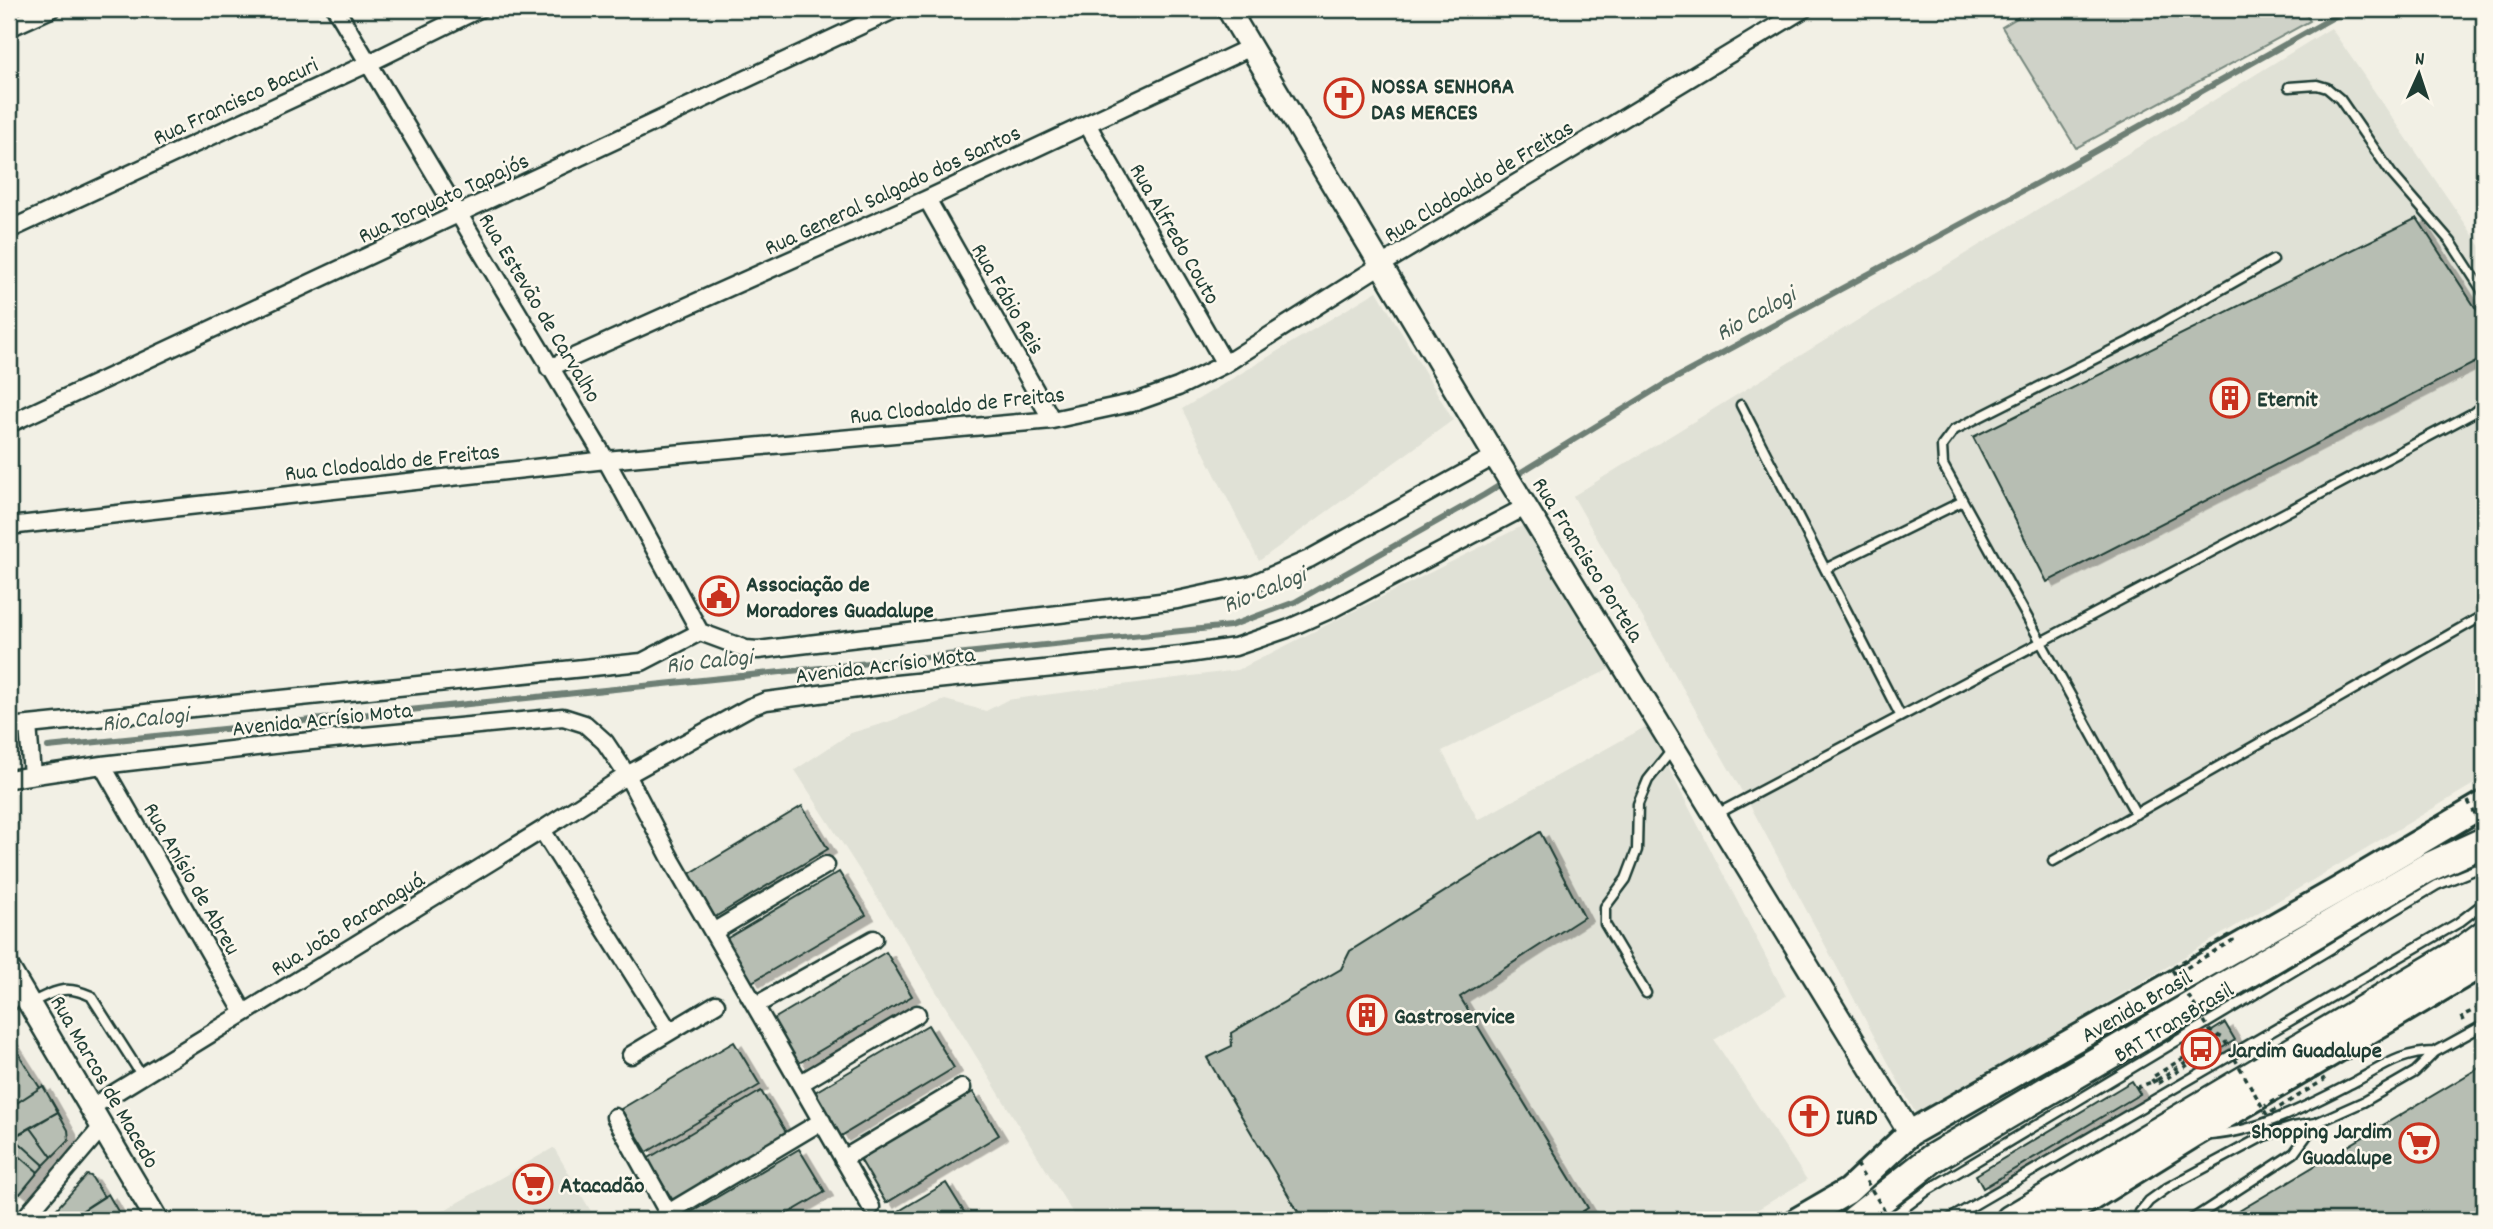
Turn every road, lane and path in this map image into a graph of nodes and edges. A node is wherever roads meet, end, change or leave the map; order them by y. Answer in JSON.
{"nodes":[{"id":1,"x":51,"y":9,"type":"edge"},
{"id":2,"x":336,"y":9,"type":"edge"},
{"id":3,"x":479,"y":9,"type":"edge"},
{"id":4,"x":896,"y":9,"type":"edge"},
{"id":5,"x":1804,"y":9,"type":"edge"},
{"id":6,"x":1236,"y":12,"type":"edge"},
{"id":7,"x":9,"y":28,"type":"edge"},
{"id":8,"x":1251,"y":47,"type":"junction"},
{"id":9,"x":369,"y":63,"type":"junction"},
{"id":10,"x":2289,"y":87,"type":"dead end"},
{"id":11,"x":1087,"y":124,"type":"junction"},
{"id":12,"x":927,"y":199,"type":"junction"},
{"id":13,"x":460,"y":214,"type":"junction"},
{"id":14,"x":9,"y":230,"type":"edge"},
{"id":15,"x":2273,"y":261,"type":"dead end"},
{"id":16,"x":1381,"y":265,"type":"junction"},
{"id":17,"x":2484,"y":293,"type":"edge"},
{"id":18,"x":1226,"y":364,"type":"junction"},
{"id":19,"x":549,"y":368,"type":"junction"},
{"id":20,"x":2484,"y":404,"type":"edge"},
{"id":21,"x":1741,"y":405,"type":"dead end"},
{"id":22,"x":1052,"y":420,"type":"junction"},
{"id":23,"x":9,"y":424,"type":"edge"},
{"id":24,"x":606,"y":460,"type":"junction"},
{"id":25,"x":1497,"y":460,"type":"junction"},
{"id":26,"x":1963,"y":501,"type":"junction"},
{"id":27,"x":1524,"y":502,"type":"junction"},
{"id":28,"x":9,"y":512,"type":"edge"},
{"id":29,"x":15,"y":526,"type":"edge"},
{"id":30,"x":1825,"y":569,"type":"junction"},
{"id":31,"x":2484,"y":615,"type":"edge"},
{"id":32,"x":700,"y":632,"type":"junction"},
{"id":33,"x":2041,"y":640,"type":"junction"},
{"id":34,"x":1900,"y":715,"type":"junction"},
{"id":35,"x":28,"y":726,"type":"junction"},
{"id":36,"x":9,"y":727,"type":"edge"},
{"id":37,"x":1674,"y":747,"type":"junction"},
{"id":38,"x":102,"y":765,"type":"junction"},
{"id":39,"x":32,"y":775,"type":"junction"},
{"id":40,"x":627,"y":775,"type":"junction"},
{"id":41,"x":9,"y":779,"type":"edge"},
{"id":42,"x":2476,"y":802,"type":"edge"},
{"id":43,"x":2136,"y":814,"type":"junction"},
{"id":44,"x":1715,"y":815,"type":"junction"},
{"id":45,"x":542,"y":830,"type":"junction"},
{"id":46,"x":2484,"y":830,"type":"edge"},
{"id":47,"x":2484,"y":842,"type":"edge"},
{"id":48,"x":2053,"y":861,"type":"dead end"},
{"id":49,"x":826,"y":865,"type":"dead end"},
{"id":50,"x":2484,"y":866,"type":"edge"},
{"id":51,"x":2484,"y":903,"type":"edge"},
{"id":52,"x":713,"y":932,"type":"junction"},
{"id":53,"x":2484,"y":935,"type":"edge"},
{"id":54,"x":874,"y":939,"type":"dead end"},
{"id":55,"x":2484,"y":963,"type":"edge"},
{"id":56,"x":9,"y":969,"type":"edge"},
{"id":57,"x":2178,"y":973,"type":"dead end"},
{"id":58,"x":2484,"y":989,"type":"edge"},
{"id":59,"x":1646,"y":993,"type":"dead end"},
{"id":60,"x":20,"y":999,"type":"edge"},
{"id":61,"x":716,"y":1003,"type":"dead end"},
{"id":62,"x":2484,"y":1003,"type":"edge"},
{"id":63,"x":756,"y":1005,"type":"junction"},
{"id":64,"x":244,"y":1013,"type":"junction"},
{"id":65,"x":917,"y":1014,"type":"dead end"},
{"id":66,"x":2484,"y":1025,"type":"edge"},
{"id":67,"x":669,"y":1031,"type":"junction"},
{"id":68,"x":2219,"y":1036,"type":"junction"},
{"id":69,"x":2435,"y":1052,"type":"junction"},
{"id":70,"x":631,"y":1055,"type":"dead end"},
{"id":71,"x":142,"y":1076,"type":"junction"},
{"id":72,"x":801,"y":1083,"type":"junction"},
{"id":73,"x":962,"y":1088,"type":"dead end"},
{"id":74,"x":2136,"y":1088,"type":"dead end"},
{"id":75,"x":2265,"y":1105,"type":"dead end"},
{"id":76,"x":90,"y":1108,"type":"junction"},
{"id":77,"x":615,"y":1117,"type":"dead end"},
{"id":78,"x":822,"y":1121,"type":"junction"},
{"id":79,"x":2316,"y":1123,"type":"junction"},
{"id":80,"x":102,"y":1127,"type":"junction"},
{"id":81,"x":1910,"y":1133,"type":"junction"},
{"id":82,"x":2193,"y":1135,"type":"junction"},
{"id":83,"x":843,"y":1158,"type":"junction"},
{"id":84,"x":1856,"y":1164,"type":"dead end"},
{"id":85,"x":871,"y":1207,"type":"dead end"},
{"id":86,"x":670,"y":1216,"type":"edge"},
{"id":87,"x":23,"y":1220,"type":"edge"},
{"id":88,"x":157,"y":1220,"type":"edge"},
{"id":89,"x":1798,"y":1220,"type":"edge"},
{"id":90,"x":1855,"y":1220,"type":"edge"},
{"id":91,"x":1889,"y":1220,"type":"edge"},
{"id":92,"x":1948,"y":1220,"type":"edge"},
{"id":93,"x":2010,"y":1220,"type":"edge"},
{"id":94,"x":2056,"y":1220,"type":"edge"},
{"id":95,"x":2137,"y":1220,"type":"edge"},
{"id":96,"x":2191,"y":1220,"type":"edge"}],
"edges":[{"from":1,"to":7,"type":"street"},
{"from":2,"to":9,"type":"street","name":"Rua Estevão de Carvalho"},
{"from":3,"to":9,"type":"street","name":"Rua Francisco Bacuri"},
{"from":4,"to":13,"type":"street","name":"Rua Torquato Tapajós"},
{"from":5,"to":16,"type":"street","name":"Rua Clodoaldo de Freitas"},
{"from":6,"to":8,"type":"street","name":"Rua Francisco Portela"},
{"from":8,"to":11,"type":"street","name":"Rua General Salgado dos Santos"},
{"from":8,"to":16,"type":"street","name":"Rua Francisco Portela"},
{"from":9,"to":13,"type":"street","name":"Rua Estevão de Carvalho"},
{"from":9,"to":14,"type":"street","name":"Rua Francisco Bacuri"},
{"from":10,"to":17,"type":"lane"},
{"from":11,"to":12,"type":"street","name":"Rua General Salgado dos Santos"},
{"from":11,"to":18,"type":"street","name":"Rua Alfredo Couto"},
{"from":12,"to":19,"type":"street","name":"Rua General Salgado dos Santos"},
{"from":12,"to":22,"type":"street","name":"Rua Fábio Reis"},
{"from":13,"to":19,"type":"street","name":"Rua Estevão de Carvalho"},
{"from":13,"to":23,"type":"street","name":"Rua Torquato Tapajós"},
{"from":15,"to":26,"type":"lane"},
{"from":16,"to":18,"type":"street","name":"Rua Clodoaldo de Freitas"},
{"from":16,"to":25,"type":"street","name":"Rua Francisco Portela"},
{"from":18,"to":22,"type":"street","name":"Rua Clodoaldo de Freitas"},
{"from":19,"to":24,"type":"street","name":"Rua Estevão de Carvalho"},
{"from":20,"to":33,"type":"lane"},
{"from":21,"to":30,"type":"lane"},
{"from":22,"to":24,"type":"street","name":"Rua Clodoaldo de Freitas"},
{"from":24,"to":29,"type":"street","name":"Rua Clodoaldo de Freitas"},
{"from":24,"to":32,"type":"street","name":"Rua Estevão de Carvalho"},
{"from":25,"to":27,"type":"street","name":"Rua Francisco Portela"},
{"from":25,"to":32,"type":"street","name":"Avenida Acrísio Mota"},
{"from":26,"to":30,"type":"lane"},
{"from":26,"to":33,"type":"lane"},
{"from":27,"to":37,"type":"street","name":"Rua Francisco Portela"},
{"from":27,"to":40,"type":"street","name":"Avenida Acrísio Mota"},
{"from":28,"to":29,"type":"street"},
{"from":30,"to":34,"type":"lane"},
{"from":31,"to":43,"type":"lane"},
{"from":32,"to":35,"type":"street","name":"Avenida Acrísio Mota"},
{"from":33,"to":34,"type":"lane"},
{"from":33,"to":43,"type":"lane"},
{"from":34,"to":44,"type":"lane"},
{"from":35,"to":36,"type":"street","name":"Avenida Acrísio Mota"},
{"from":35,"to":39,"type":"street"},
{"from":37,"to":44,"type":"street","name":"Rua Francisco Portela"},
{"from":37,"to":59,"type":"lane"},
{"from":38,"to":39,"type":"street","name":"Avenida Acrísio Mota"},
{"from":38,"to":40,"type":"street","name":"Avenida Acrísio Mota"},
{"from":38,"to":64,"type":"street","name":"Rua Anísio de Abreu"},
{"from":39,"to":41,"type":"street","name":"Avenida Acrísio Mota"},
{"from":40,"to":45,"type":"street","name":"Rua João Paranaguá"},
{"from":40,"to":52,"type":"street"},
{"from":42,"to":46,"type":"path","bridge":true},
{"from":42,"to":81,"type":"main road","name":"Avenida Brasil"},
{"from":43,"to":48,"type":"lane"},
{"from":44,"to":81,"type":"street","name":"Rua Francisco Portela"},
{"from":45,"to":64,"type":"street","name":"Rua João Paranaguá"},
{"from":45,"to":67,"type":"street"},
{"from":47,"to":90,"type":"highway","name":"Avenida Brasil"},
{"from":49,"to":52,"type":"street"},
{"from":50,"to":91,"type":"lane","name":"BRT TransBrasil"},
{"from":51,"to":92,"type":"lane"},
{"from":52,"to":63,"type":"street"},
{"from":53,"to":93,"type":"highway"},
{"from":54,"to":63,"type":"street"},
{"from":55,"to":82,"type":"main road"},
{"from":56,"to":60,"type":"street","name":"Rua Marcos de Macedo"},
{"from":57,"to":68,"type":"path","bridge":true},
{"from":58,"to":62,"type":"path"},
{"from":60,"to":71,"type":"lane"},
{"from":60,"to":76,"type":"street","name":"Rua Marcos de Macedo"},
{"from":61,"to":67,"type":"street"},
{"from":63,"to":72,"type":"street"},
{"from":64,"to":71,"type":"street","name":"Rua João Paranaguá"},
{"from":65,"to":72,"type":"street"},
{"from":66,"to":69,"type":"lane"},
{"from":67,"to":70,"type":"street"},
{"from":68,"to":74,"type":"path","bridge":true},
{"from":68,"to":75,"type":"path","bridge":true},
{"from":69,"to":79,"type":"lane"},
{"from":69,"to":82,"type":"lane"},
{"from":71,"to":76,"type":"street","name":"Rua João Paranaguá"},
{"from":72,"to":78,"type":"street"},
{"from":73,"to":83,"type":"street"},
{"from":76,"to":80,"type":"street","name":"Rua Marcos de Macedo"},
{"from":77,"to":86,"type":"street"},
{"from":78,"to":83,"type":"street"},
{"from":78,"to":86,"type":"street"},
{"from":79,"to":95,"type":"lane"},
{"from":79,"to":96,"type":"lane"},
{"from":80,"to":87,"type":"street"},
{"from":80,"to":88,"type":"street","name":"Rua Marcos de Macedo"},
{"from":81,"to":89,"type":"main road","name":"Avenida Brasil"},
{"from":82,"to":94,"type":"main road"},
{"from":83,"to":85,"type":"street"},
{"from":84,"to":91,"type":"path","bridge":true}]}
